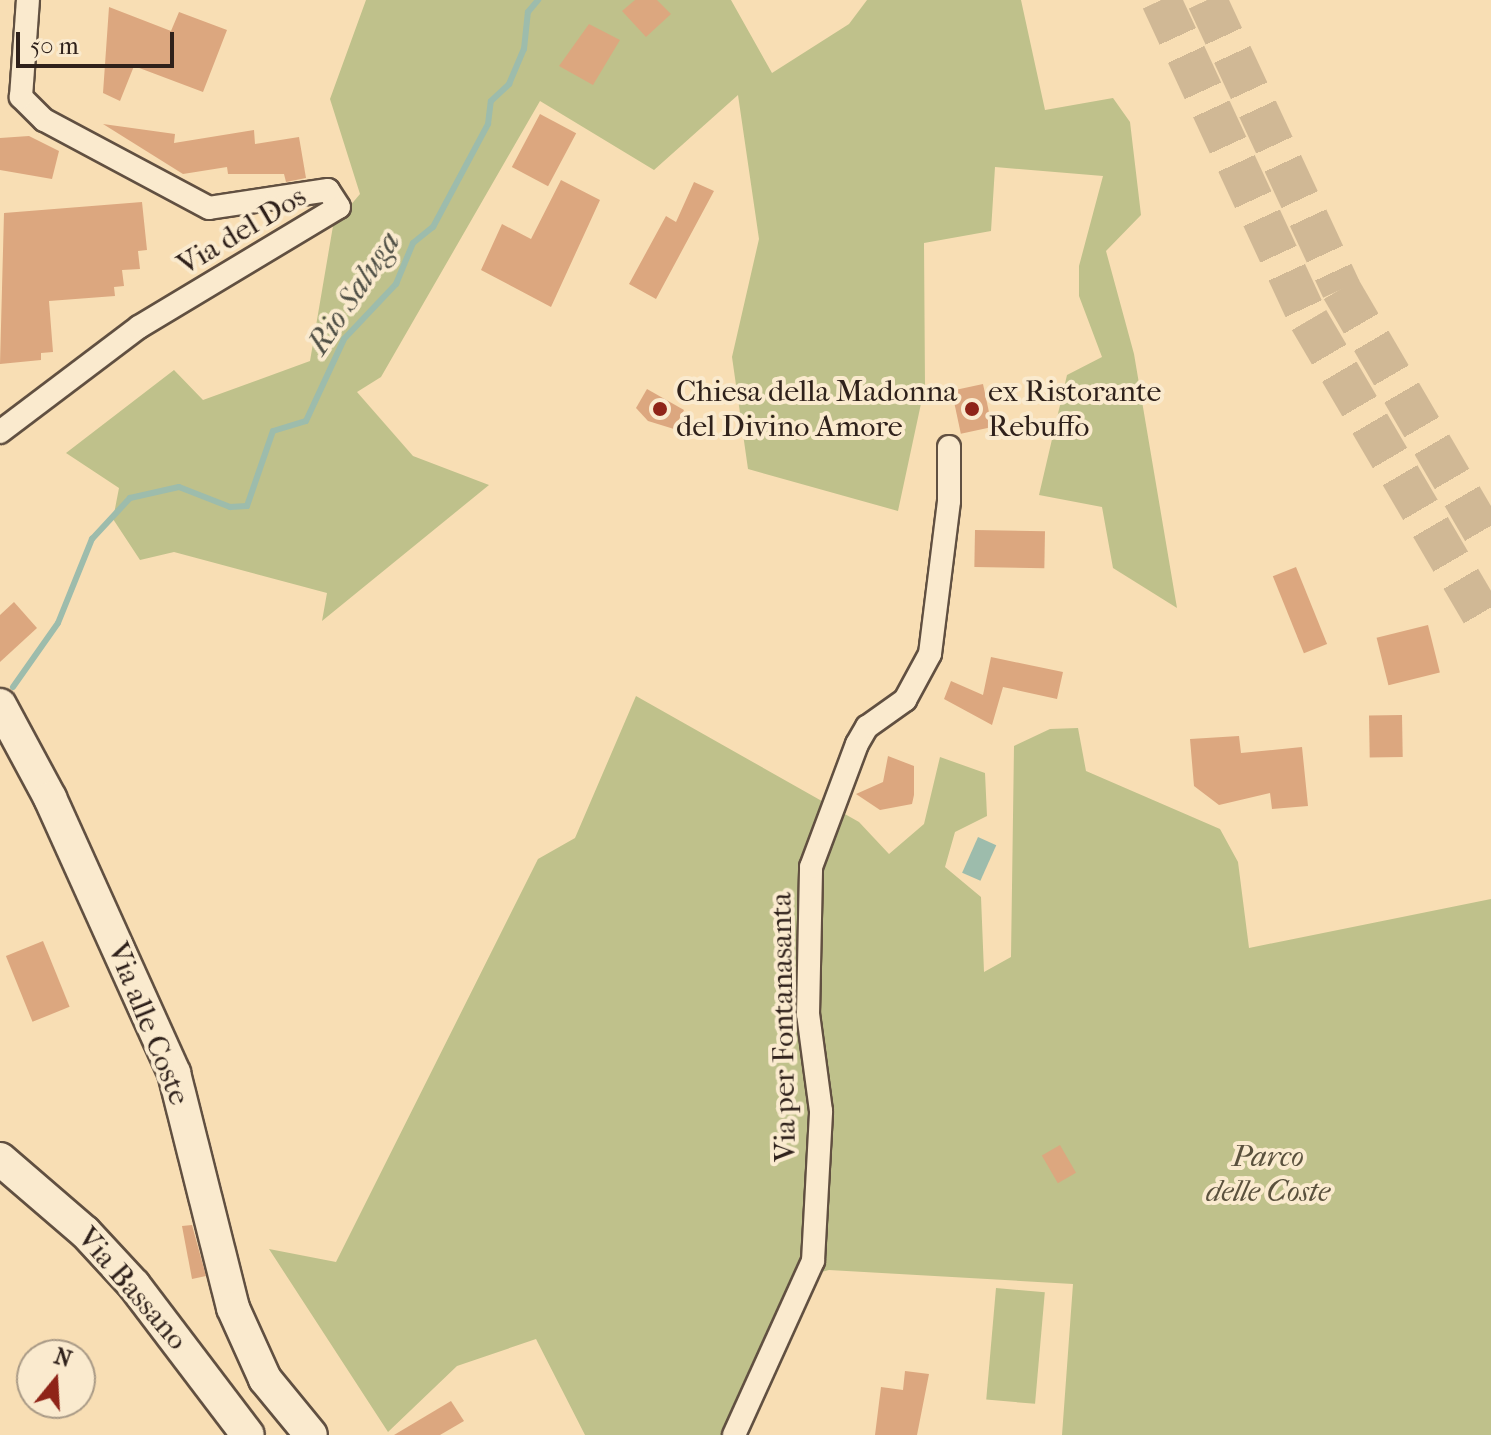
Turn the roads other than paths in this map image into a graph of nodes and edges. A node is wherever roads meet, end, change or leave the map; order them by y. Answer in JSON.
{"nodes":[{"id":1,"x":28,"y":0,"type":"edge"},
{"id":2,"x":0,"y":432,"type":"edge"},
{"id":3,"x":949,"y":447,"type":"dead end"},
{"id":4,"x":0,"y":705,"type":"edge"},
{"id":5,"x":0,"y":1159,"type":"edge"},
{"id":6,"x":248,"y":1435,"type":"edge"},
{"id":7,"x":311,"y":1435,"type":"edge"},
{"id":8,"x":734,"y":1435,"type":"edge"}],
"edges":[{"from":1,"to":2,"type":"street","name":"Via del Dos"},
{"from":3,"to":8,"type":"street","name":"Via per Fontanasanta"},
{"from":4,"to":7,"type":"street","name":"Via alle Coste"},
{"from":5,"to":6,"type":"street","name":"Via Bassano"}]}
